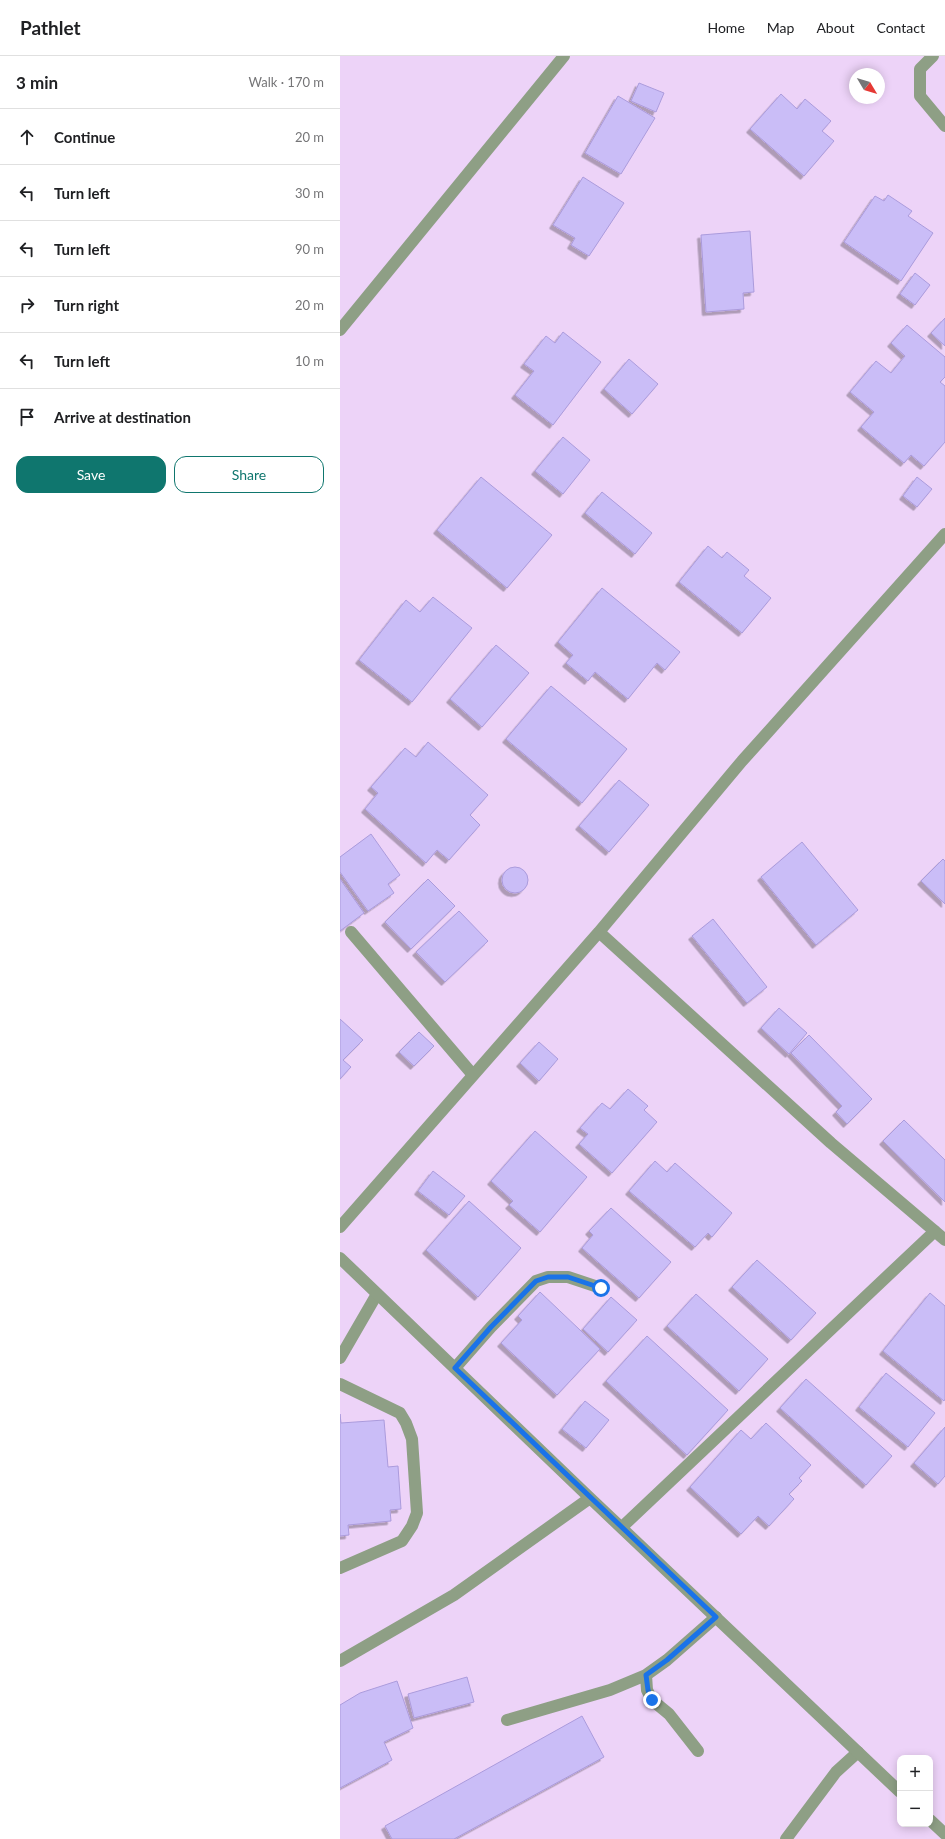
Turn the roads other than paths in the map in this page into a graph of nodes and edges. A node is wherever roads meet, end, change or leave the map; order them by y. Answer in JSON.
{"nodes":[{"id":1,"x":564,"y":56,"type":"edge"},
{"id":2,"x":933,"y":56,"type":"edge"},
{"id":3,"x":945,"y":126,"type":"edge"},
{"id":4,"x":340,"y":330,"type":"edge"},
{"id":5,"x":945,"y":534,"type":"edge"},
{"id":6,"x":351,"y":932,"type":"dead end"},
{"id":7,"x":599,"y":932,"type":"junction"},
{"id":8,"x":474,"y":1075,"type":"junction"},
{"id":9,"x":340,"y":1227,"type":"edge"},
{"id":10,"x":935,"y":1231,"type":"junction"},
{"id":11,"x":945,"y":1240,"type":"edge"},
{"id":12,"x":340,"y":1258,"type":"edge"},
{"id":13,"x":601,"y":1288,"type":"dead end"},
{"id":14,"x":377,"y":1294,"type":"junction"},
{"id":15,"x":340,"y":1358,"type":"edge"},
{"id":16,"x":455,"y":1368,"type":"junction"},
{"id":17,"x":340,"y":1384,"type":"edge"},
{"id":18,"x":590,"y":1498,"type":"junction"},
{"id":19,"x":622,"y":1527,"type":"junction"},
{"id":20,"x":340,"y":1568,"type":"edge"},
{"id":21,"x":716,"y":1617,"type":"junction"},
{"id":22,"x":340,"y":1661,"type":"edge"},
{"id":23,"x":646,"y":1675,"type":"junction"},
{"id":24,"x":507,"y":1720,"type":"dead end"},
{"id":25,"x":698,"y":1751,"type":"dead end"},
{"id":26,"x":858,"y":1752,"type":"junction"},
{"id":27,"x":899,"y":1791,"type":"edge"},
{"id":28,"x":933,"y":1823,"type":"edge"},
{"id":29,"x":945,"y":1834,"type":"edge"},
{"id":30,"x":786,"y":1839,"type":"edge"}],
"edges":[{"from":1,"to":4,"type":"street"},
{"from":2,"to":3,"type":"street"},
{"from":5,"to":7,"type":"street"},
{"from":6,"to":8,"type":"street"},
{"from":7,"to":8,"type":"street"},
{"from":7,"to":10,"type":"street"},
{"from":8,"to":9,"type":"street"},
{"from":10,"to":11,"type":"street"},
{"from":10,"to":19,"type":"street"},
{"from":12,"to":14,"type":"street"},
{"from":13,"to":16,"type":"street"},
{"from":14,"to":15,"type":"street"},
{"from":14,"to":16,"type":"street"},
{"from":16,"to":18,"type":"street"},
{"from":17,"to":20,"type":"street"},
{"from":18,"to":19,"type":"street"},
{"from":18,"to":22,"type":"street"},
{"from":19,"to":21,"type":"street"},
{"from":21,"to":23,"type":"street"},
{"from":21,"to":26,"type":"street"},
{"from":23,"to":24,"type":"street"},
{"from":23,"to":25,"type":"street"},
{"from":26,"to":27,"type":"street"},
{"from":26,"to":30,"type":"street"},
{"from":28,"to":29,"type":"street"}]}
